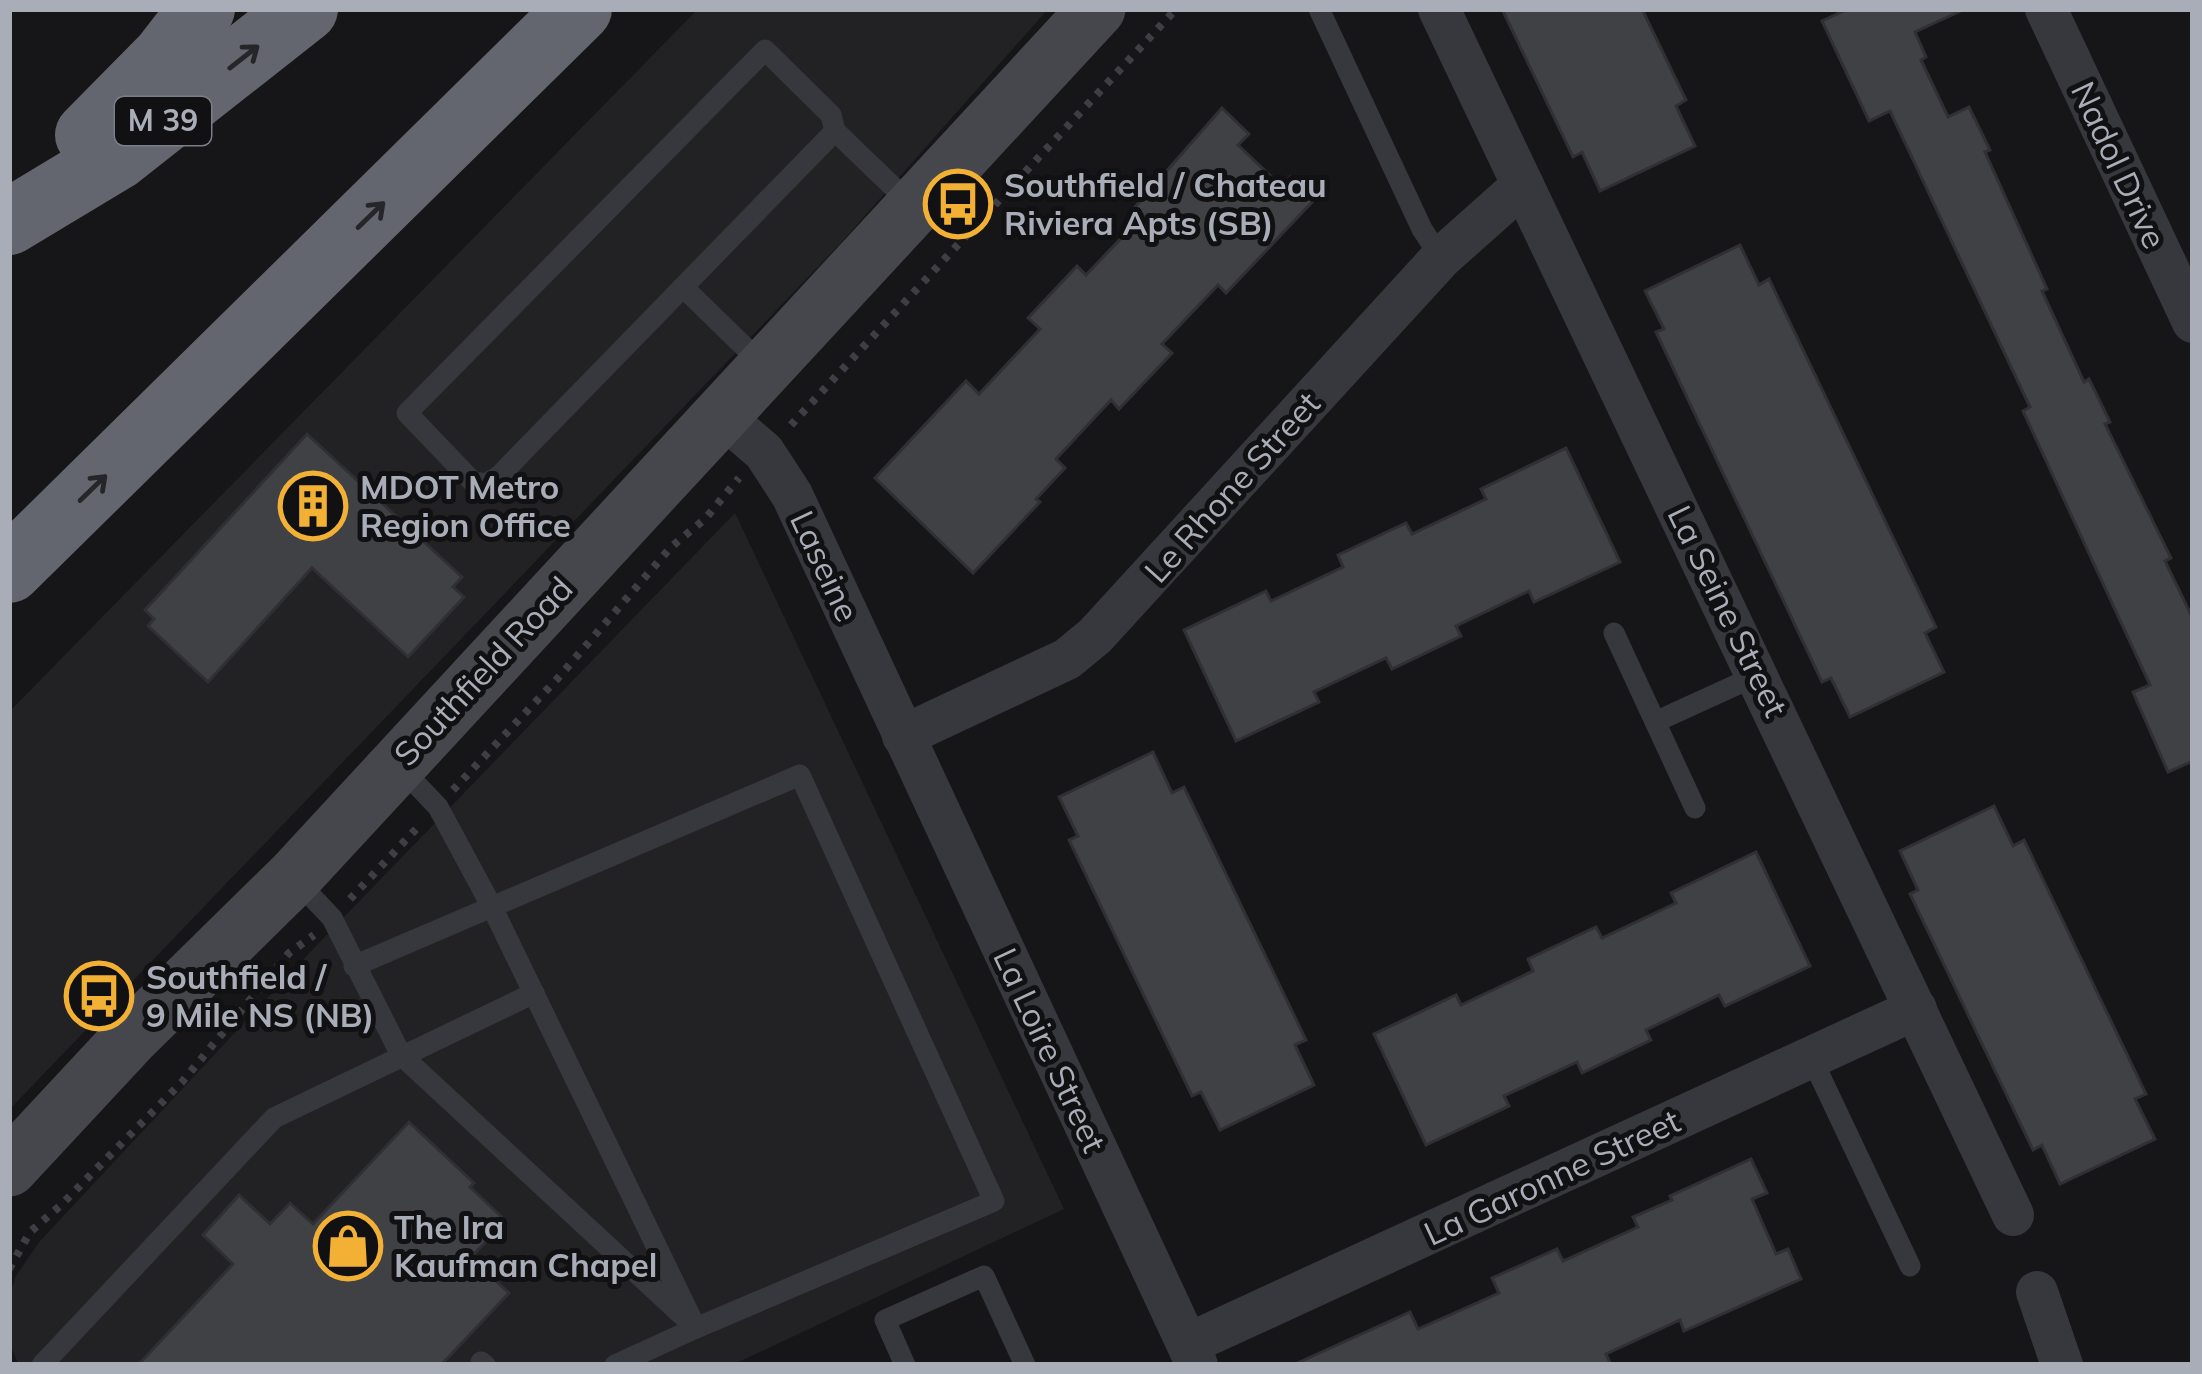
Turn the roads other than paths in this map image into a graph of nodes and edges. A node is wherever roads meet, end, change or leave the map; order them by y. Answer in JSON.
{"nodes":[{"id":1,"x":202,"y":9,"type":"edge"},
{"id":2,"x":305,"y":9,"type":"edge"},
{"id":3,"x":579,"y":9,"type":"edge"},
{"id":4,"x":1096,"y":9,"type":"edge"},
{"id":5,"x":1318,"y":9,"type":"edge"},
{"id":6,"x":1439,"y":9,"type":"edge"},
{"id":7,"x":2046,"y":9,"type":"edge"},
{"id":8,"x":836,"y":131,"type":"junction"},
{"id":9,"x":1523,"y":184,"type":"junction"},
{"id":10,"x":914,"y":207,"type":"junction"},
{"id":11,"x":10,"y":221,"type":"edge"},
{"id":12,"x":1442,"y":258,"type":"junction"},
{"id":13,"x":683,"y":287,"type":"junction"},
{"id":14,"x":2193,"y":322,"type":"edge"},
{"id":15,"x":766,"y":367,"type":"junction"},
{"id":16,"x":721,"y":415,"type":"junction"},
{"id":17,"x":9,"y":570,"type":"edge"},
{"id":18,"x":1614,"y":633,"type":"dead end"},
{"id":19,"x":1759,"y":675,"type":"junction"},
{"id":20,"x":1655,"y":722,"type":"junction"},
{"id":21,"x":903,"y":736,"type":"junction"},
{"id":22,"x":396,"y":763,"type":"junction"},
{"id":23,"x":1695,"y":808,"type":"dead end"},
{"id":24,"x":294,"y":877,"type":"junction"},
{"id":25,"x":492,"y":907,"type":"junction"},
{"id":26,"x":354,"y":966,"type":"junction"},
{"id":27,"x":534,"y":993,"type":"junction"},
{"id":28,"x":1916,"y":1009,"type":"junction"},
{"id":29,"x":400,"y":1054,"type":"junction"},
{"id":30,"x":1811,"y":1058,"type":"junction"},
{"id":31,"x":9,"y":1168,"type":"edge"},
{"id":32,"x":2013,"y":1215,"type":"dead end"},
{"id":33,"x":1910,"y":1266,"type":"dead end"},
{"id":34,"x":2037,"y":1292,"type":"dead end"},
{"id":35,"x":696,"y":1328,"type":"junction"},
{"id":36,"x":1192,"y":1355,"type":"edge"},
{"id":37,"x":42,"y":1365,"type":"edge"},
{"id":38,"x":615,"y":1365,"type":"edge"},
{"id":39,"x":905,"y":1365,"type":"edge"},
{"id":40,"x":1025,"y":1365,"type":"edge"},
{"id":41,"x":2062,"y":1365,"type":"edge"}],
"edges":[{"from":1,"to":11,"type":"highway"},
{"from":11,"to":2,"type":"highway","number":"M 39","one_way":true},
{"from":17,"to":3,"type":"highway","one_way":true},
{"from":4,"to":10,"type":"main road","name":"Southfield Road"},
{"from":5,"to":12,"type":"lane"},
{"from":6,"to":9,"type":"street","name":"La Seine Street"},
{"from":7,"to":14,"type":"street","name":"Nadol Drive"},
{"from":8,"to":10,"type":"lane"},
{"from":8,"to":13,"type":"lane"},
{"from":8,"to":13,"type":"lane"},
{"from":9,"to":12,"type":"street","name":"Le Rhone Street"},
{"from":9,"to":19,"type":"street","name":"La Seine Street"},
{"from":10,"to":15,"type":"main road","name":"Southfield Road"},
{"from":12,"to":21,"type":"street","name":"Le Rhone Street"},
{"from":13,"to":15,"type":"lane"},
{"from":15,"to":16,"type":"main road","name":"Southfield Road"},
{"from":16,"to":21,"type":"street","name":"Laseine"},
{"from":16,"to":22,"type":"main road","name":"Southfield Road"},
{"from":18,"to":20,"type":"lane"},
{"from":19,"to":20,"type":"lane"},
{"from":19,"to":28,"type":"street","name":"La Seine Street"},
{"from":20,"to":23,"type":"lane"},
{"from":21,"to":36,"type":"street","name":"La Loire Street"},
{"from":22,"to":24,"type":"main road","name":"Southfield Road"},
{"from":22,"to":25,"type":"lane"},
{"from":24,"to":26,"type":"lane"},
{"from":24,"to":31,"type":"main road","name":"Southfield Road"},
{"from":25,"to":26,"type":"lane"},
{"from":25,"to":27,"type":"lane"},
{"from":25,"to":35,"type":"lane"},
{"from":26,"to":29,"type":"lane"},
{"from":27,"to":29,"type":"lane"},
{"from":27,"to":35,"type":"lane"},
{"from":28,"to":30,"type":"street","name":"La Garonne Street"},
{"from":28,"to":32,"type":"street","name":"La Seine Street"},
{"from":29,"to":35,"type":"lane"},
{"from":29,"to":37,"type":"lane"},
{"from":30,"to":33,"type":"lane"},
{"from":30,"to":36,"type":"street","name":"La Garonne Street"},
{"from":34,"to":41,"type":"street"},
{"from":35,"to":38,"type":"lane"},
{"from":39,"to":40,"type":"lane"}]}
